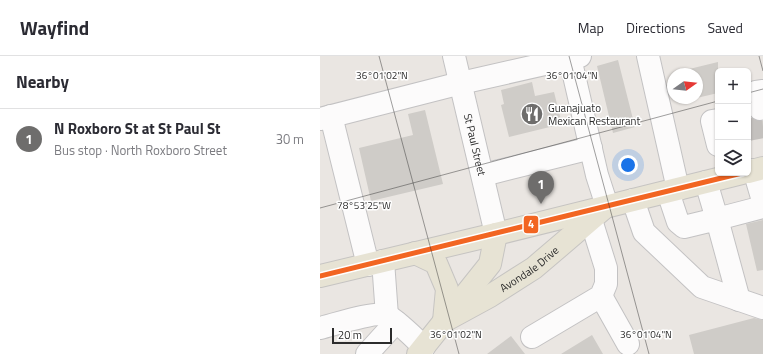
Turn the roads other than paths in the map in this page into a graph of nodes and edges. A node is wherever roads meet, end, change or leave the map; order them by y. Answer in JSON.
{"nodes":[{"id":1,"x":454,"y":56,"type":"edge"},
{"id":2,"x":648,"y":56,"type":"edge"},
{"id":3,"x":575,"y":57,"type":"edge"},
{"id":4,"x":461,"y":83,"type":"junction"},
{"id":5,"x":326,"y":117,"type":"edge"},
{"id":6,"x":715,"y":120,"type":"edge"},
{"id":7,"x":715,"y":133,"type":"edge"},
{"id":8,"x":591,"y":148,"type":"junction"},
{"id":9,"x":483,"y":175,"type":"junction"},
{"id":10,"x":727,"y":176,"type":"edge"},
{"id":11,"x":737,"y":176,"type":"edge"},
{"id":12,"x":741,"y":176,"type":"edge"},
{"id":13,"x":673,"y":190,"type":"junction"},
{"id":14,"x":633,"y":200,"type":"junction"},
{"id":15,"x":763,"y":201,"type":"edge"},
{"id":16,"x":763,"y":207,"type":"edge"},
{"id":17,"x":599,"y":213,"type":"junction"},
{"id":18,"x":717,"y":219,"type":"junction"},
{"id":19,"x":496,"y":234,"type":"junction"},
{"id":20,"x":415,"y":253,"type":"junction"},
{"id":21,"x":375,"y":263,"type":"junction"},
{"id":22,"x":320,"y":276,"type":"edge"},
{"id":23,"x":601,"y":296,"type":"junction"},
{"id":24,"x":739,"y":300,"type":"junction"},
{"id":25,"x":763,"y":308,"type":"edge"},
{"id":26,"x":392,"y":319,"type":"junction"},
{"id":27,"x":444,"y":321,"type":"junction"},
{"id":28,"x":320,"y":328,"type":"edge"},
{"id":29,"x":532,"y":337,"type":"dead end"},
{"id":30,"x":628,"y":344,"type":"dead end"},
{"id":31,"x":421,"y":350,"type":"edge"},
{"id":32,"x":367,"y":354,"type":"edge"}],
"edges":[{"from":1,"to":4,"type":"street","name":"St Paul Street"},
{"from":2,"to":13,"type":"street"},
{"from":3,"to":4,"type":"street"},
{"from":3,"to":8,"type":"street"},
{"from":4,"to":5,"type":"street"},
{"from":4,"to":9,"type":"street","name":"St Paul Street"},
{"from":5,"to":21,"type":"street"},
{"from":6,"to":7,"type":"street"},
{"from":8,"to":9,"type":"street"},
{"from":8,"to":17,"type":"street"},
{"from":9,"to":19,"type":"street","name":"St Paul Street"},
{"from":10,"to":13,"type":"main road"},
{"from":11,"to":18,"type":"street"},
{"from":12,"to":15,"type":"street"},
{"from":13,"to":14,"type":"main road"},
{"from":13,"to":18,"type":"street"},
{"from":14,"to":17,"type":"main road"},
{"from":14,"to":24,"type":"street"},
{"from":16,"to":18,"type":"street"},
{"from":17,"to":19,"type":"main road"},
{"from":17,"to":23,"type":"street"},
{"from":17,"to":27,"type":"main road","name":"Avondale Drive"},
{"from":18,"to":24,"type":"street"},
{"from":19,"to":20,"type":"main road"},
{"from":19,"to":27,"type":"main road","name":"Avondale Drive"},
{"from":20,"to":21,"type":"main road"},
{"from":20,"to":27,"type":"main road"},
{"from":21,"to":22,"type":"main road"},
{"from":21,"to":26,"type":"street"},
{"from":23,"to":29,"type":"street"},
{"from":23,"to":30,"type":"street"},
{"from":24,"to":25,"type":"street"},
{"from":26,"to":28,"type":"street"},
{"from":26,"to":31,"type":"street"},
{"from":26,"to":32,"type":"street"},
{"from":27,"to":31,"type":"main road","name":"Avondale Drive"}]}
